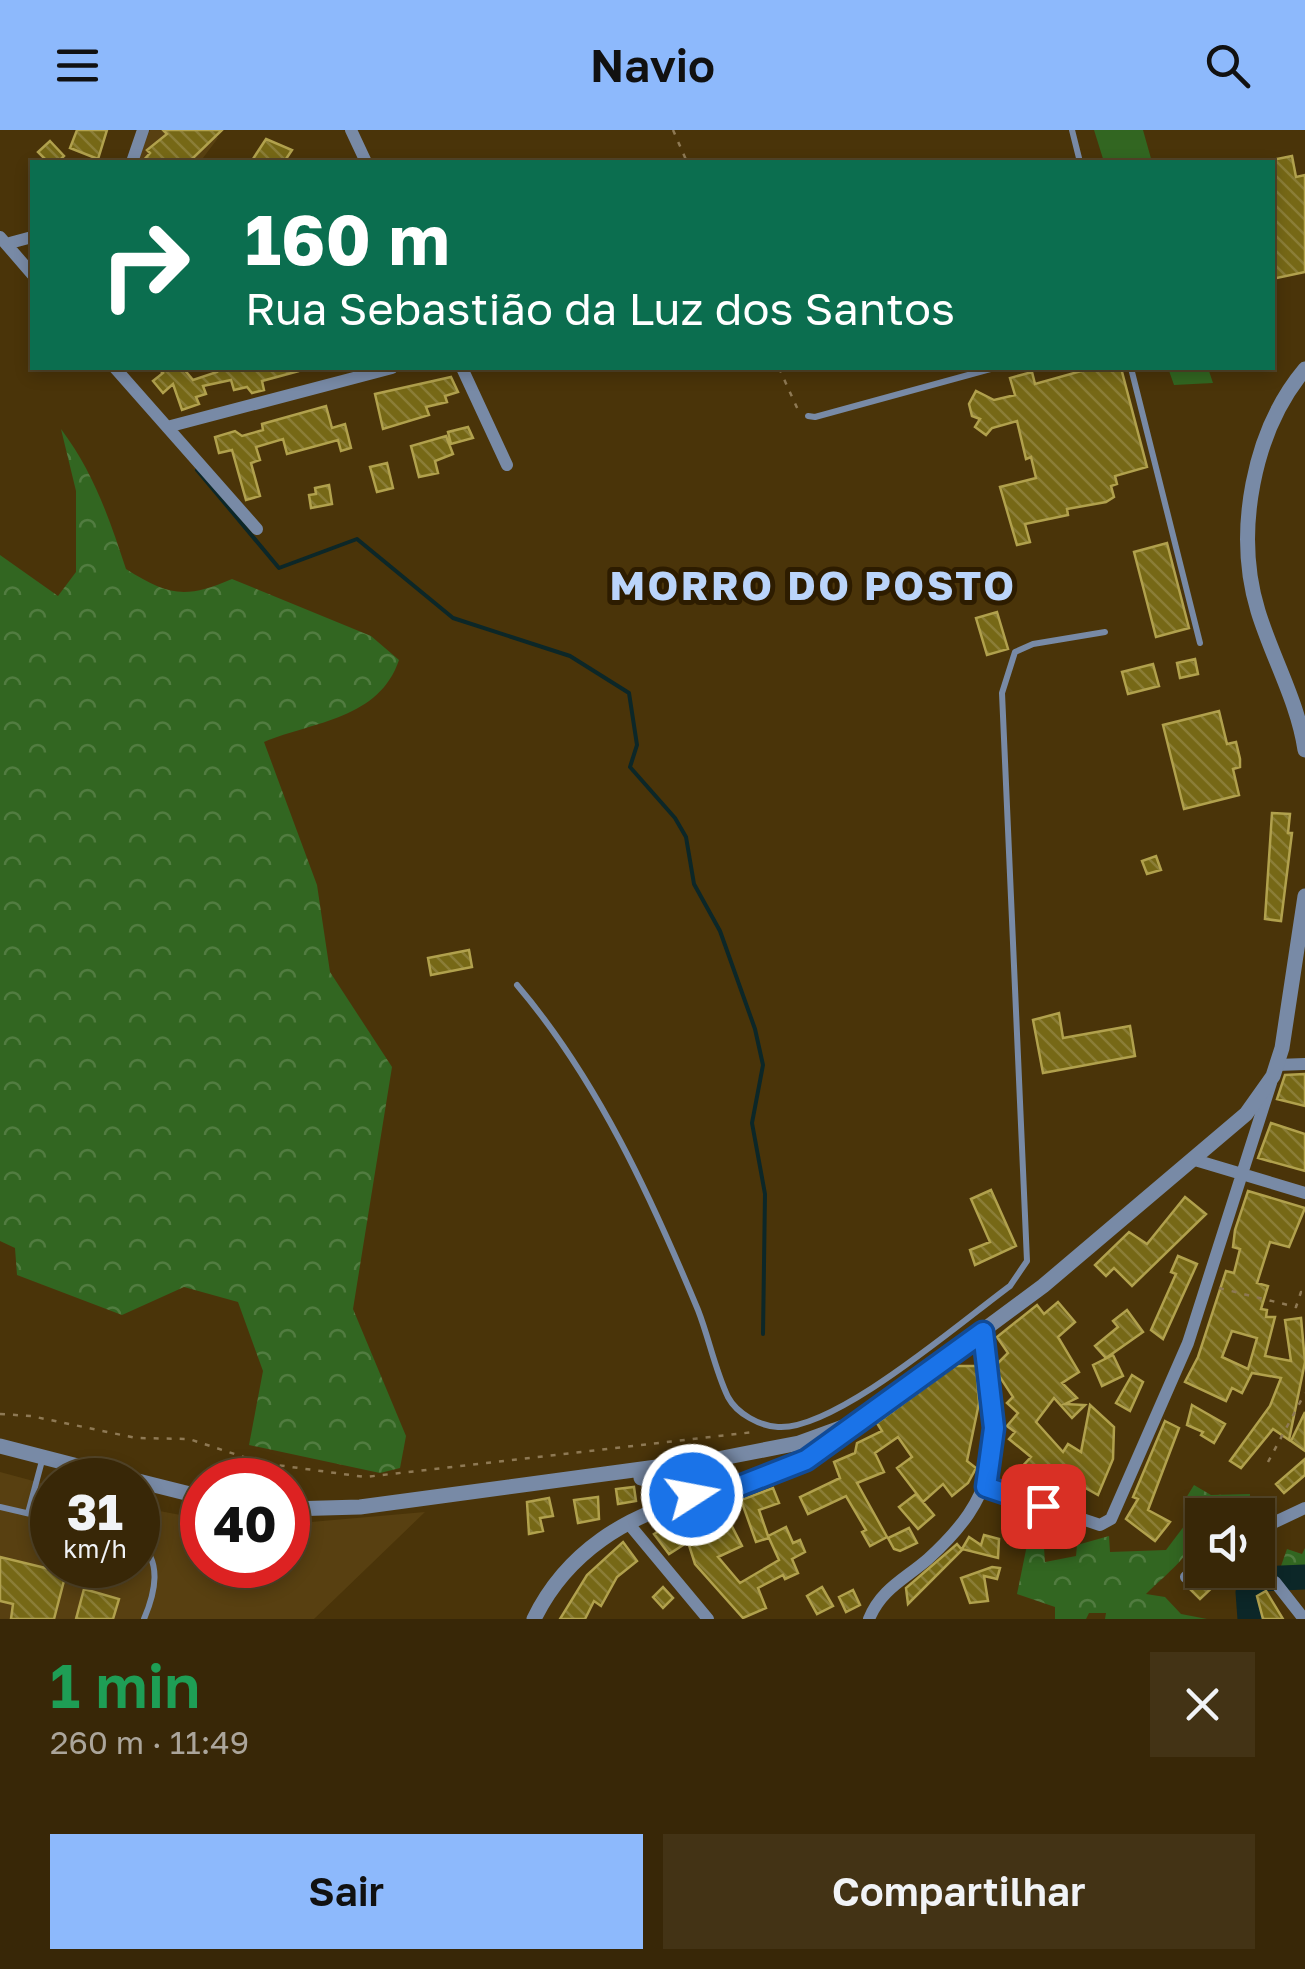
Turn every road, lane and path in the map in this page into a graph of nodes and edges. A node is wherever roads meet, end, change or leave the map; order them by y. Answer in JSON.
{"nodes":[{"id":1,"x":143,"y":130,"type":"edge"},
{"id":2,"x":351,"y":130,"type":"edge"},
{"id":3,"x":673,"y":130,"type":"edge"},
{"id":4,"x":1072,"y":130,"type":"edge"},
{"id":5,"x":133,"y":160,"type":"edge"},
{"id":6,"x":365,"y":160,"type":"edge"},
{"id":7,"x":687,"y":160,"type":"edge"},
{"id":8,"x":1080,"y":160,"type":"edge"},
{"id":9,"x":30,"y":237,"type":"edge"},
{"id":10,"x":3,"y":241,"type":"edge"},
{"id":11,"x":30,"y":272,"type":"edge"},
{"id":12,"x":1305,"y":369,"type":"edge"},
{"id":13,"x":116,"y":370,"type":"edge"},
{"id":14,"x":384,"y":370,"type":"edge"},
{"id":15,"x":463,"y":370,"type":"edge"},
{"id":16,"x":781,"y":370,"type":"edge"},
{"id":17,"x":987,"y":370,"type":"edge"},
{"id":18,"x":1132,"y":370,"type":"edge"},
{"id":19,"x":808,"y":416,"type":"joint"},
{"id":20,"x":166,"y":427,"type":"junction"},
{"id":21,"x":507,"y":465,"type":"dead end"},
{"id":22,"x":257,"y":530,"type":"dead end"},
{"id":23,"x":1105,"y":632,"type":"dead end"},
{"id":24,"x":1200,"y":643,"type":"dead end"},
{"id":25,"x":1305,"y":750,"type":"edge"},
{"id":26,"x":1305,"y":896,"type":"edge"},
{"id":27,"x":517,"y":985,"type":"dead end"},
{"id":28,"x":1305,"y":1064,"type":"edge"},
{"id":29,"x":1275,"y":1070,"type":"junction"},
{"id":30,"x":1195,"y":1160,"type":"junction"},
{"id":31,"x":1242,"y":1174,"type":"junction"},
{"id":32,"x":1305,"y":1193,"type":"edge"},
{"id":33,"x":1207,"y":1285,"type":"junction"},
{"id":34,"x":1305,"y":1293,"type":"edge"},
{"id":35,"x":983,"y":1332,"type":"junction"},
{"id":36,"x":1305,"y":1393,"type":"edge"},
{"id":37,"x":0,"y":1414,"type":"edge"},
{"id":38,"x":864,"y":1416,"type":"junction"},
{"id":39,"x":776,"y":1428,"type":"junction"},
{"id":40,"x":0,"y":1446,"type":"edge"},
{"id":41,"x":43,"y":1457,"type":"junction"},
{"id":42,"x":47,"y":1458,"type":"edge"},
{"id":43,"x":702,"y":1462,"type":"junction"},
{"id":44,"x":1268,"y":1462,"type":"dead end"},
{"id":45,"x":686,"y":1484,"type":"junction"},
{"id":46,"x":528,"y":1486,"type":"junction"},
{"id":47,"x":986,"y":1487,"type":"junction"},
{"id":48,"x":718,"y":1493,"type":"junction"},
{"id":49,"x":698,"y":1498,"type":"junction"},
{"id":50,"x":663,"y":1506,"type":"junction"},
{"id":51,"x":0,"y":1507,"type":"edge"},
{"id":52,"x":310,"y":1508,"type":"edge"},
{"id":53,"x":1305,"y":1508,"type":"edge"},
{"id":54,"x":28,"y":1512,"type":"joint"},
{"id":55,"x":1275,"y":1522,"type":"edge"},
{"id":56,"x":628,"y":1523,"type":"junction"},
{"id":57,"x":1275,"y":1583,"type":"edge"},
{"id":58,"x":151,"y":1588,"type":"edge"},
{"id":59,"x":144,"y":1619,"type":"edge"},
{"id":60,"x":534,"y":1619,"type":"edge"},
{"id":61,"x":708,"y":1619,"type":"edge"},
{"id":62,"x":869,"y":1619,"type":"edge"},
{"id":63,"x":1304,"y":1619,"type":"edge"}],
"edges":[{"from":1,"to":5,"type":"street"},
{"from":2,"to":6,"type":"street"},
{"from":3,"to":7,"type":"path"},
{"from":4,"to":8,"type":"lane"},
{"from":9,"to":10,"type":"street"},
{"from":10,"to":11,"type":"street"},
{"from":12,"to":25,"type":"street"},
{"from":13,"to":20,"type":"street"},
{"from":14,"to":20,"type":"street"},
{"from":15,"to":21,"type":"street"},
{"from":16,"to":19,"type":"path"},
{"from":17,"to":19,"type":"lane"},
{"from":18,"to":24,"type":"lane"},
{"from":20,"to":22,"type":"street"},
{"from":23,"to":39,"type":"lane"},
{"from":26,"to":29,"type":"street"},
{"from":27,"to":39,"type":"lane"},
{"from":28,"to":29,"type":"street"},
{"from":29,"to":30,"type":"street"},
{"from":29,"to":31,"type":"street"},
{"from":30,"to":31,"type":"street"},
{"from":30,"to":35,"type":"street"},
{"from":31,"to":32,"type":"street"},
{"from":31,"to":33,"type":"street"},
{"from":33,"to":34,"type":"path"},
{"from":33,"to":47,"type":"street"},
{"from":35,"to":38,"type":"street"},
{"from":35,"to":47,"type":"street"},
{"from":36,"to":44,"type":"path"},
{"from":37,"to":39,"type":"path"},
{"from":38,"to":43,"type":"street"},
{"from":38,"to":48,"type":"street"},
{"from":40,"to":41,"type":"street"},
{"from":41,"to":42,"type":"street"},
{"from":41,"to":54,"type":"lane"},
{"from":43,"to":45,"type":"street"},
{"from":43,"to":46,"type":"street"},
{"from":43,"to":48,"type":"street"},
{"from":45,"to":46,"type":"street"},
{"from":45,"to":49,"type":"street"},
{"from":45,"to":50,"type":"street"},
{"from":46,"to":52,"type":"street"},
{"from":47,"to":62,"type":"street"},
{"from":48,"to":49,"type":"street"},
{"from":49,"to":50,"type":"street"},
{"from":50,"to":56,"type":"street"},
{"from":51,"to":54,"type":"lane"},
{"from":53,"to":55,"type":"street"},
{"from":56,"to":60,"type":"street"},
{"from":56,"to":61,"type":"street"},
{"from":57,"to":63,"type":"street"},
{"from":58,"to":59,"type":"lane"}]}
